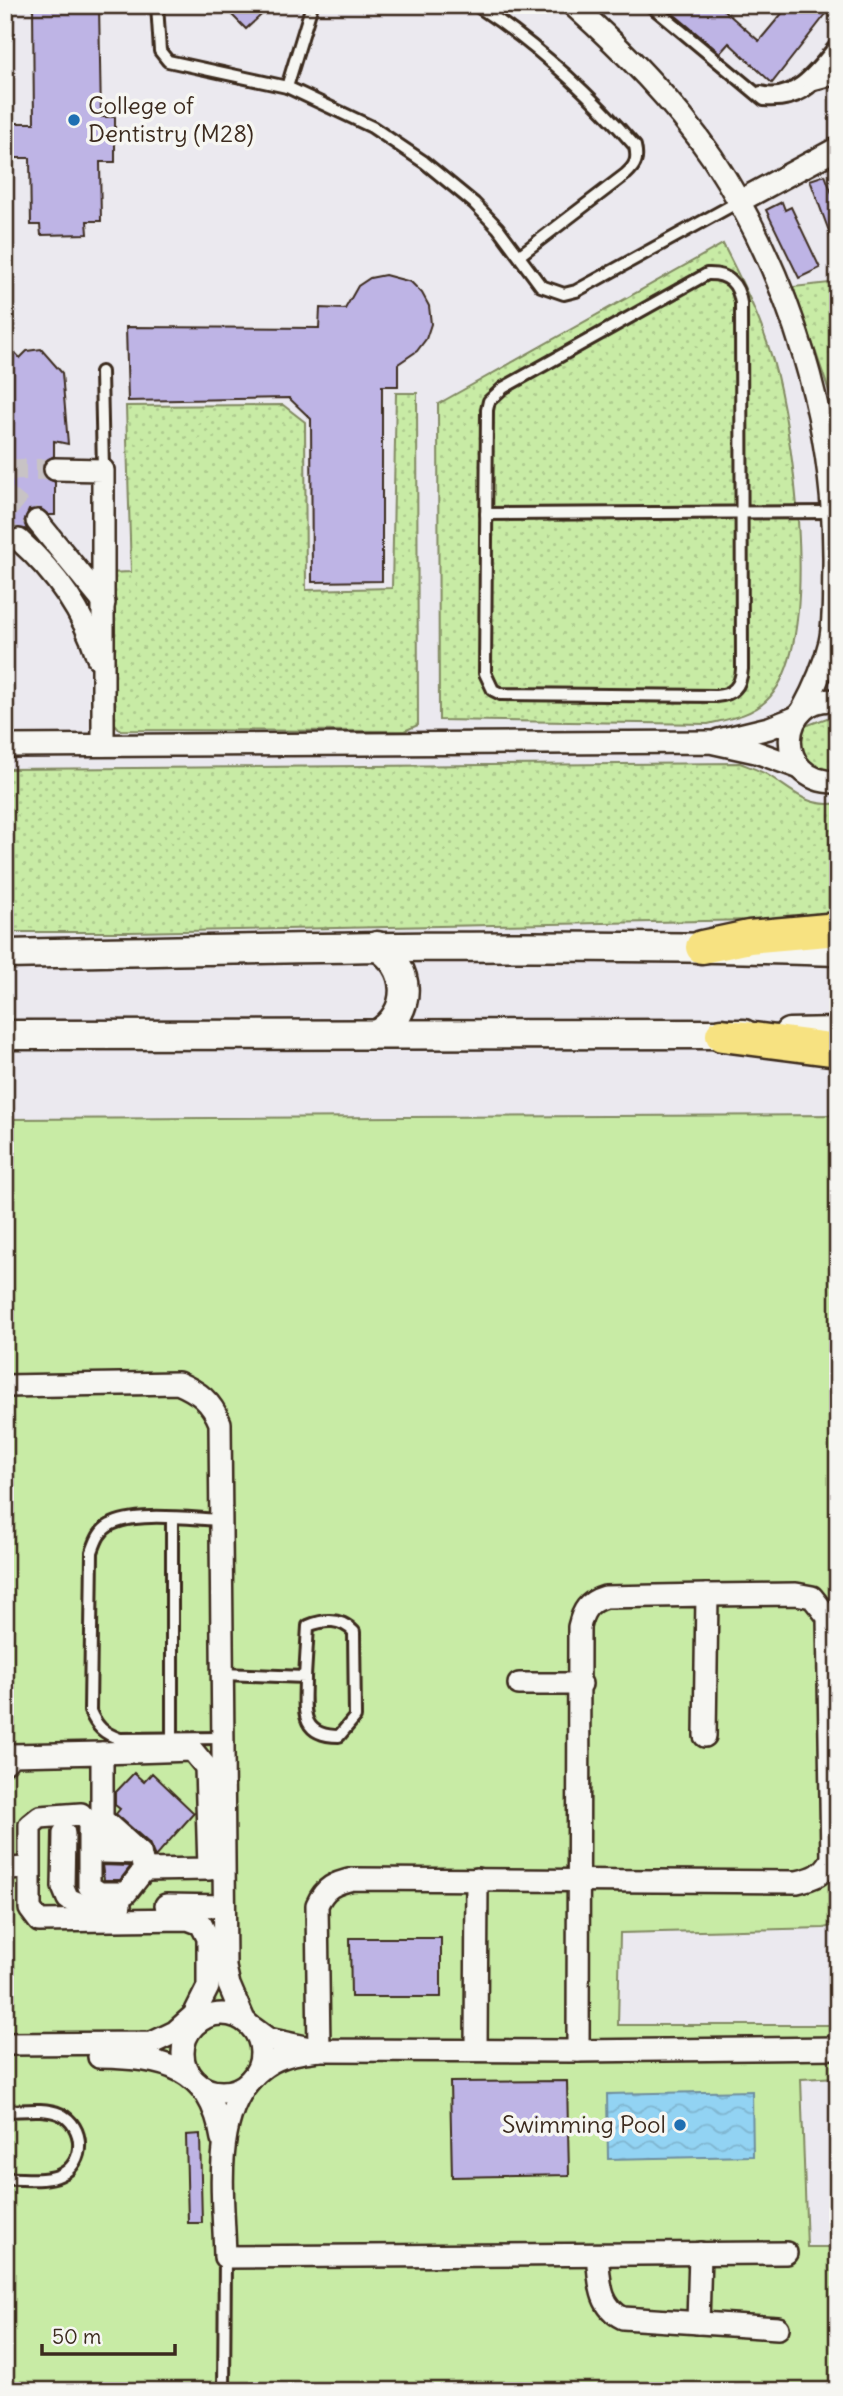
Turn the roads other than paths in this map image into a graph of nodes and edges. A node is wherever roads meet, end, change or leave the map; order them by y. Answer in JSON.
{"nodes":[{"id":1,"x":157,"y":5,"type":"edge"},
{"id":2,"x":312,"y":5,"type":"edge"},
{"id":3,"x":476,"y":5,"type":"edge"},
{"id":4,"x":573,"y":5,"type":"edge"},
{"id":5,"x":650,"y":5,"type":"edge"},
{"id":6,"x":838,"y":41,"type":"edge"},
{"id":7,"x":838,"y":56,"type":"edge"},
{"id":8,"x":838,"y":78,"type":"edge"},
{"id":9,"x":815,"y":83,"type":"junction"},
{"id":10,"x":747,"y":86,"type":"junction"},
{"id":11,"x":287,"y":87,"type":"junction"},
{"id":12,"x":838,"y":148,"type":"edge"},
{"id":13,"x":738,"y":202,"type":"junction"},
{"id":14,"x":520,"y":255,"type":"junction"},
{"id":15,"x":102,"y":372,"type":"dead end"},
{"id":16,"x":55,"y":469,"type":"tunnel mouth"},
{"id":17,"x":103,"y":470,"type":"junction"},
{"id":18,"x":741,"y":511,"type":"junction"},
{"id":19,"x":832,"y":512,"type":"junction"},
{"id":20,"x":486,"y":514,"type":"junction"},
{"id":21,"x":37,"y":521,"type":"tunnel mouth"},
{"id":22,"x":19,"y":540,"type":"tunnel mouth"},
{"id":23,"x":836,"y":558,"type":"edge"},
{"id":24,"x":104,"y":603,"type":"junction"},
{"id":25,"x":830,"y":640,"type":"junction"},
{"id":26,"x":838,"y":664,"type":"edge"},
{"id":27,"x":103,"y":674,"type":"junction"},
{"id":28,"x":838,"y":701,"type":"edge"},
{"id":29,"x":800,"y":714,"type":"junction"},
{"id":30,"x":710,"y":742,"type":"junction"},
{"id":31,"x":103,"y":745,"type":"junction"},
{"id":32,"x":5,"y":746,"type":"edge"},
{"id":33,"x":800,"y":768,"type":"junction"},
{"id":34,"x":838,"y":782,"type":"edge"},
{"id":35,"x":838,"y":929,"type":"edge"},
{"id":36,"x":377,"y":946,"type":"junction"},
{"id":37,"x":702,"y":947,"type":"junction"},
{"id":38,"x":838,"y":951,"type":"edge"},
{"id":39,"x":5,"y":954,"type":"edge"},
{"id":40,"x":838,"y":1032,"type":"edge"},
{"id":41,"x":378,"y":1034,"type":"junction"},
{"id":42,"x":5,"y":1035,"type":"edge"},
{"id":43,"x":722,"y":1035,"type":"junction"},
{"id":44,"x":838,"y":1051,"type":"edge"},
{"id":45,"x":5,"y":1386,"type":"edge"},
{"id":46,"x":173,"y":1519,"type":"junction"},
{"id":47,"x":221,"y":1520,"type":"junction"},
{"id":48,"x":707,"y":1595,"type":"junction"},
{"id":49,"x":222,"y":1674,"type":"junction"},
{"id":50,"x":305,"y":1677,"type":"junction"},
{"id":51,"x":519,"y":1684,"type":"dead end"},
{"id":52,"x":581,"y":1684,"type":"junction"},
{"id":53,"x":705,"y":1736,"type":"dead end"},
{"id":54,"x":173,"y":1738,"type":"junction"},
{"id":55,"x":223,"y":1738,"type":"junction"},
{"id":56,"x":102,"y":1753,"type":"junction"},
{"id":57,"x":5,"y":1763,"type":"edge"},
{"id":58,"x":64,"y":1833,"type":"dead end"},
{"id":59,"x":142,"y":1862,"type":"junction"},
{"id":60,"x":29,"y":1868,"type":"junction"},
{"id":61,"x":5,"y":1869,"type":"edge"},
{"id":62,"x":477,"y":1880,"type":"junction"},
{"id":63,"x":579,"y":1880,"type":"junction"},
{"id":64,"x":223,"y":1906,"type":"junction"},
{"id":65,"x":225,"y":1967,"type":"junction"},
{"id":66,"x":248,"y":2024,"type":"junction"},
{"id":67,"x":193,"y":2026,"type":"junction"},
{"id":68,"x":5,"y":2043,"type":"edge"},
{"id":69,"x":838,"y":2048,"type":"edge"},
{"id":70,"x":319,"y":2050,"type":"junction"},
{"id":71,"x":476,"y":2050,"type":"junction"},
{"id":72,"x":578,"y":2050,"type":"junction"},
{"id":73,"x":5,"y":2057,"type":"edge"},
{"id":74,"x":125,"y":2057,"type":"junction"},
{"id":75,"x":253,"y":2078,"type":"junction"},
{"id":76,"x":195,"y":2082,"type":"junction"},
{"id":77,"x":5,"y":2111,"type":"edge"},
{"id":78,"x":224,"y":2148,"type":"junction"},
{"id":79,"x":5,"y":2179,"type":"edge"},
{"id":80,"x":700,"y":2253,"type":"junction"},
{"id":81,"x":786,"y":2253,"type":"dead end"},
{"id":82,"x":597,"y":2255,"type":"junction"},
{"id":83,"x":225,"y":2257,"type":"junction"},
{"id":84,"x":698,"y":2323,"type":"junction"},
{"id":85,"x":778,"y":2328,"type":"dead end"},
{"id":86,"x":224,"y":2391,"type":"edge"}],
"edges":[{"from":1,"to":11,"type":"lane"},
{"from":2,"to":11,"type":"lane"},
{"from":3,"to":14,"type":"lane"},
{"from":4,"to":13,"type":"street"},
{"from":5,"to":10,"type":"lane"},
{"from":6,"to":10,"type":"lane"},
{"from":7,"to":9,"type":"lane"},
{"from":8,"to":9,"type":"lane"},
{"from":9,"to":10,"type":"lane"},
{"from":11,"to":14,"type":"lane"},
{"from":12,"to":13,"type":"street"},
{"from":13,"to":14,"type":"lane"},
{"from":13,"to":19,"type":"street"},
{"from":15,"to":17,"type":"lane"},
{"from":16,"to":17,"type":"street"},
{"from":17,"to":24,"type":"street"},
{"from":18,"to":19,"type":"lane"},
{"from":18,"to":20,"type":"lane"},
{"from":18,"to":20,"type":"lane"},
{"from":18,"to":20,"type":"lane"},
{"from":19,"to":23,"type":"street"},
{"from":21,"to":24,"type":"street"},
{"from":22,"to":27,"type":"street"},
{"from":23,"to":25,"type":"street"},
{"from":24,"to":27,"type":"street"},
{"from":25,"to":26,"type":"street"},
{"from":25,"to":29,"type":"street"},
{"from":27,"to":31,"type":"street"},
{"from":28,"to":29,"type":"street"},
{"from":29,"to":30,"type":"street"},
{"from":29,"to":33,"type":"street"},
{"from":30,"to":31,"type":"street"},
{"from":30,"to":33,"type":"street"},
{"from":31,"to":32,"type":"street"},
{"from":33,"to":34,"type":"street"},
{"from":35,"to":37,"type":"main road"},
{"from":36,"to":37,"type":"street"},
{"from":36,"to":39,"type":"street"},
{"from":36,"to":41,"type":"street"},
{"from":37,"to":38,"type":"street"},
{"from":40,"to":43,"type":"street"},
{"from":41,"to":42,"type":"street"},
{"from":41,"to":43,"type":"street"},
{"from":43,"to":44,"type":"main road"},
{"from":45,"to":47,"type":"street"},
{"from":46,"to":47,"type":"lane"},
{"from":46,"to":54,"type":"lane"},
{"from":46,"to":54,"type":"lane"},
{"from":47,"to":49,"type":"street"},
{"from":48,"to":52,"type":"street"},
{"from":48,"to":53,"type":"street"},
{"from":48,"to":63,"type":"street"},
{"from":49,"to":50,"type":"lane"},
{"from":49,"to":55,"type":"street"},
{"from":50,"to":50,"type":"lane"},
{"from":51,"to":52,"type":"street"},
{"from":52,"to":63,"type":"street"},
{"from":54,"to":55,"type":"lane"},
{"from":55,"to":64,"type":"street"},
{"from":56,"to":57,"type":"street"},
{"from":56,"to":59,"type":"street"},
{"from":56,"to":59,"type":"street"},
{"from":58,"to":64,"type":"street"},
{"from":59,"to":60,"type":"street"},
{"from":60,"to":61,"type":"street"},
{"from":60,"to":68,"type":"street"},
{"from":62,"to":63,"type":"street"},
{"from":62,"to":70,"type":"street"},
{"from":62,"to":71,"type":"street"},
{"from":63,"to":72,"type":"street"},
{"from":64,"to":65,"type":"street"},
{"from":65,"to":66,"type":"street"},
{"from":65,"to":67,"type":"street"},
{"from":66,"to":67,"type":"street"},
{"from":66,"to":70,"type":"street"},
{"from":66,"to":75,"type":"street"},
{"from":67,"to":74,"type":"street"},
{"from":67,"to":76,"type":"street"},
{"from":69,"to":72,"type":"street"},
{"from":70,"to":71,"type":"street"},
{"from":70,"to":75,"type":"street"},
{"from":71,"to":72,"type":"street"},
{"from":73,"to":74,"type":"street"},
{"from":74,"to":76,"type":"street"},
{"from":75,"to":76,"type":"street"},
{"from":75,"to":78,"type":"street"},
{"from":76,"to":78,"type":"street"},
{"from":77,"to":79,"type":"lane"},
{"from":78,"to":83,"type":"street"},
{"from":80,"to":81,"type":"street"},
{"from":80,"to":82,"type":"street"},
{"from":80,"to":84,"type":"street"},
{"from":82,"to":83,"type":"street"},
{"from":82,"to":84,"type":"street"},
{"from":83,"to":86,"type":"lane"},
{"from":84,"to":85,"type":"street"}]}
